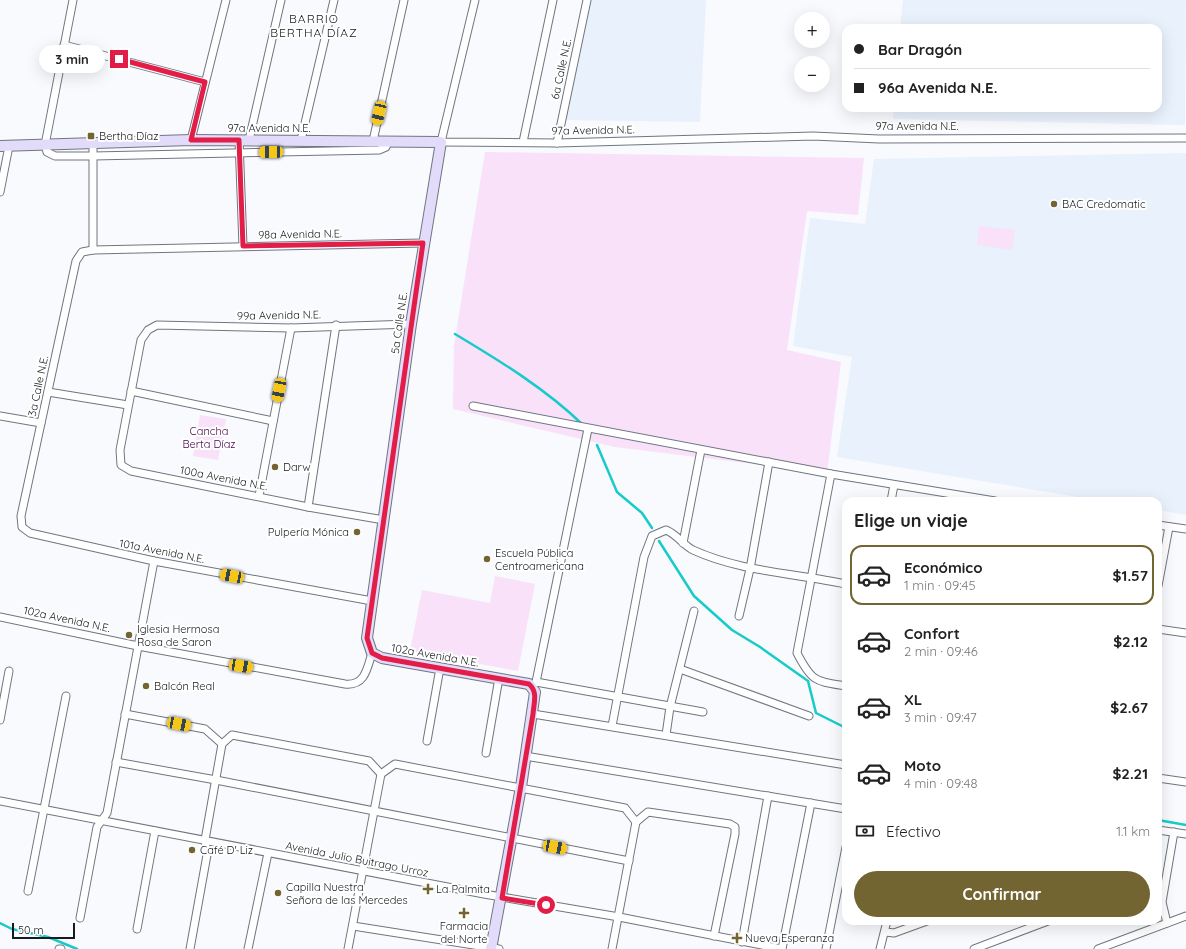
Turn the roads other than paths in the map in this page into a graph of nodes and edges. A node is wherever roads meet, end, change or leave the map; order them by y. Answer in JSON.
{"nodes":[{"id":1,"x":73,"y":0,"type":"edge"},
{"id":2,"x":226,"y":0,"type":"edge"},
{"id":3,"x":280,"y":0,"type":"edge"},
{"id":4,"x":334,"y":0,"type":"edge"},
{"id":5,"x":404,"y":0,"type":"edge"},
{"id":6,"x":475,"y":0,"type":"edge"},
{"id":7,"x":553,"y":0,"type":"edge"},
{"id":8,"x":587,"y":0,"type":"edge"},
{"id":9,"x":64,"y":45,"type":"junction"},
{"id":10,"x":205,"y":82,"type":"junction"},
{"id":11,"x":1186,"y":138,"type":"edge"},
{"id":12,"x":191,"y":140,"type":"junction"},
{"id":13,"x":244,"y":140,"type":"junction"},
{"id":14,"x":301,"y":140,"type":"junction"},
{"id":15,"x":373,"y":141,"type":"junction"},
{"id":16,"x":388,"y":142,"type":"junction"},
{"id":17,"x":441,"y":142,"type":"junction"},
{"id":18,"x":523,"y":142,"type":"junction"},
{"id":19,"x":557,"y":142,"type":"junction"},
{"id":20,"x":93,"y":144,"type":"junction"},
{"id":21,"x":45,"y":145,"type":"junction"},
{"id":22,"x":5,"y":146,"type":"edge"},
{"id":23,"x":240,"y":153,"type":"junction"},
{"id":24,"x":93,"y":156,"type":"junction"},
{"id":25,"x":0,"y":192,"type":"edge"},
{"id":26,"x":423,"y":243,"type":"junction"},
{"id":27,"x":243,"y":246,"type":"junction"},
{"id":28,"x":93,"y":250,"type":"junction"},
{"id":29,"x":82,"y":252,"type":"joint"},
{"id":30,"x":410,"y":324,"type":"junction"},
{"id":31,"x":336,"y":325,"type":"junction"},
{"id":32,"x":291,"y":328,"type":"junction"},
{"id":33,"x":131,"y":391,"type":"junction"},
{"id":34,"x":48,"y":392,"type":"junction"},
{"id":35,"x":128,"y":405,"type":"junction"},
{"id":36,"x":473,"y":406,"type":"dead end"},
{"id":37,"x":0,"y":416,"type":"edge"},
{"id":38,"x":273,"y":421,"type":"junction"},
{"id":39,"x":41,"y":423,"type":"junction"},
{"id":40,"x":588,"y":429,"type":"junction"},
{"id":41,"x":701,"y":450,"type":"junction"},
{"id":42,"x":769,"y":462,"type":"junction"},
{"id":43,"x":831,"y":474,"type":"junction"},
{"id":44,"x":894,"y":485,"type":"junction"},
{"id":45,"x":259,"y":496,"type":"junction"},
{"id":46,"x":892,"y":497,"type":"edge"},
{"id":47,"x":955,"y":497,"type":"edge"},
{"id":48,"x":308,"y":507,"type":"junction"},
{"id":49,"x":384,"y":520,"type":"junction"},
{"id":50,"x":1162,"y":526,"type":"edge"},
{"id":51,"x":22,"y":527,"type":"joint"},
{"id":52,"x":1169,"y":527,"type":"junction"},
{"id":53,"x":1186,"y":529,"type":"edge"},
{"id":54,"x":683,"y":542,"type":"junction"},
{"id":55,"x":154,"y":561,"type":"junction"},
{"id":56,"x":1162,"y":565,"type":"edge"},
{"id":57,"x":750,"y":569,"type":"junction"},
{"id":58,"x":812,"y":577,"type":"junction"},
{"id":59,"x":842,"y":583,"type":"edge"},
{"id":60,"x":372,"y":601,"type":"junction"},
{"id":61,"x":694,"y":611,"type":"dead end"},
{"id":62,"x":739,"y":616,"type":"dead end"},
{"id":63,"x":0,"y":617,"type":"edge"},
{"id":64,"x":1162,"y":630,"type":"edge"},
{"id":65,"x":1186,"y":633,"type":"edge"},
{"id":66,"x":138,"y":646,"type":"junction"},
{"id":67,"x":372,"y":653,"type":"junction"},
{"id":68,"x":440,"y":668,"type":"junction"},
{"id":69,"x":680,"y":670,"type":"junction"},
{"id":70,"x":9,"y":671,"type":"dead end"},
{"id":71,"x":499,"y":678,"type":"junction"},
{"id":72,"x":534,"y":684,"type":"junction"},
{"id":73,"x":842,"y":685,"type":"edge"},
{"id":74,"x":66,"y":696,"type":"dead end"},
{"id":75,"x":618,"y":696,"type":"junction"},
{"id":76,"x":670,"y":706,"type":"junction"},
{"id":77,"x":703,"y":712,"type":"dead end"},
{"id":78,"x":126,"y":714,"type":"junction"},
{"id":79,"x":533,"y":714,"type":"junction"},
{"id":80,"x":809,"y":716,"type":"dead end"},
{"id":81,"x":0,"y":720,"type":"edge"},
{"id":82,"x":612,"y":726,"type":"junction"},
{"id":83,"x":666,"y":735,"type":"junction"},
{"id":84,"x":427,"y":740,"type":"dead end"},
{"id":85,"x":222,"y":744,"type":"junction"},
{"id":86,"x":486,"y":753,"type":"dead end"},
{"id":87,"x":525,"y":756,"type":"junction"},
{"id":88,"x":116,"y":762,"type":"junction"},
{"id":89,"x":842,"y":764,"type":"edge"},
{"id":90,"x":380,"y":774,"type":"junction"},
{"id":91,"x":1162,"y":779,"type":"edge"},
{"id":92,"x":216,"y":780,"type":"junction"},
{"id":93,"x":1186,"y":782,"type":"edge"},
{"id":94,"x":521,"y":787,"type":"junction"},
{"id":95,"x":768,"y":796,"type":"junction"},
{"id":96,"x":0,"y":801,"type":"edge"},
{"id":97,"x":811,"y":803,"type":"junction"},
{"id":98,"x":842,"y":808,"type":"edge"},
{"id":99,"x":44,"y":809,"type":"junction"},
{"id":100,"x":373,"y":812,"type":"junction"},
{"id":101,"x":103,"y":820,"type":"junction"},
{"id":102,"x":636,"y":822,"type":"junction"},
{"id":103,"x":1162,"y":830,"type":"edge"},
{"id":104,"x":155,"y":831,"type":"junction"},
{"id":105,"x":1174,"y":832,"type":"junction"},
{"id":106,"x":1186,"y":834,"type":"edge"},
{"id":107,"x":511,"y":838,"type":"junction"},
{"id":108,"x":205,"y":840,"type":"junction"},
{"id":109,"x":268,"y":853,"type":"junction"},
{"id":110,"x":629,"y":861,"type":"junction"},
{"id":111,"x":842,"y":867,"type":"edge"},
{"id":112,"x":363,"y":870,"type":"junction"},
{"id":113,"x":28,"y":891,"type":"dead end"},
{"id":114,"x":502,"y":898,"type":"junction"},
{"id":115,"x":1186,"y":916,"type":"edge"},
{"id":116,"x":619,"y":917,"type":"junction"},
{"id":117,"x":80,"y":918,"type":"dead end"},
{"id":118,"x":1167,"y":923,"type":"junction"},
{"id":119,"x":886,"y":925,"type":"edge"},
{"id":120,"x":915,"y":925,"type":"edge"},
{"id":121,"x":1037,"y":925,"type":"edge"},
{"id":122,"x":1162,"y":925,"type":"edge"},
{"id":123,"x":1162,"y":925,"type":"edge"},
{"id":124,"x":353,"y":926,"type":"junction"},
{"id":125,"x":137,"y":929,"type":"dead end"},
{"id":126,"x":885,"y":932,"type":"junction"},
{"id":127,"x":714,"y":936,"type":"junction"},
{"id":128,"x":742,"y":942,"type":"junction"},
{"id":129,"x":493,"y":948,"type":"edge"},
{"id":130,"x":190,"y":949,"type":"edge"},
{"id":131,"x":248,"y":949,"type":"edge"},
{"id":132,"x":348,"y":949,"type":"edge"},
{"id":133,"x":612,"y":949,"type":"edge"},
{"id":134,"x":782,"y":949,"type":"edge"},
{"id":135,"x":826,"y":949,"type":"edge"},
{"id":136,"x":880,"y":949,"type":"edge"},
{"id":137,"x":974,"y":949,"type":"edge"},
{"id":138,"x":1098,"y":949,"type":"edge"}],
"edges":[{"from":1,"to":9,"type":"street"},
{"from":2,"to":10,"type":"street"},
{"from":3,"to":13,"type":"street"},
{"from":4,"to":14,"type":"street"},
{"from":5,"to":15,"type":"street"},
{"from":6,"to":17,"type":"street","name":"5a Calle N.E."},
{"from":7,"to":18,"type":"street"},
{"from":8,"to":19,"type":"street","name":"6a Calle N.E."},
{"from":9,"to":10,"type":"street"},
{"from":9,"to":21,"type":"street"},
{"from":10,"to":12,"type":"street"},
{"from":11,"to":19,"type":"street","name":"97a Avenida N.E."},
{"from":12,"to":13,"type":"street","name":"97a Avenida N.E."},
{"from":12,"to":20,"type":"street","name":"97a Avenida N.E."},
{"from":13,"to":14,"type":"street","name":"97a Avenida N.E."},
{"from":13,"to":23,"type":"street"},
{"from":14,"to":15,"type":"street","name":"97a Avenida N.E."},
{"from":15,"to":16,"type":"street","name":"97a Avenida N.E."},
{"from":16,"to":17,"type":"street","name":"97a Avenida N.E."},
{"from":16,"to":23,"type":"street"},
{"from":17,"to":18,"type":"street","name":"97a Avenida N.E."},
{"from":17,"to":26,"type":"street","name":"5a Calle N.E."},
{"from":18,"to":19,"type":"street","name":"97a Avenida N.E."},
{"from":20,"to":21,"type":"street","name":"97a Avenida N.E."},
{"from":20,"to":24,"type":"street"},
{"from":21,"to":22,"type":"street","name":"97a Avenida N.E."},
{"from":21,"to":24,"type":"street"},
{"from":22,"to":25,"type":"street"},
{"from":23,"to":24,"type":"street"},
{"from":23,"to":27,"type":"street"},
{"from":24,"to":28,"type":"street"},
{"from":26,"to":27,"type":"street","name":"98a Avenida N.E."},
{"from":26,"to":30,"type":"street","name":"5a Calle N.E."},
{"from":27,"to":28,"type":"street","name":"98a Avenida N.E."},
{"from":28,"to":29,"type":"street","name":"98a Avenida N.E."},
{"from":29,"to":34,"type":"street","name":"3a Calle N.E."},
{"from":30,"to":31,"type":"street","name":"99a Avenida N.E."},
{"from":30,"to":49,"type":"street","name":"5a Calle N.E."},
{"from":31,"to":32,"type":"street","name":"99a Avenida N.E."},
{"from":31,"to":48,"type":"street"},
{"from":32,"to":33,"type":"street","name":"99a Avenida N.E."},
{"from":32,"to":38,"type":"street"},
{"from":33,"to":35,"type":"street"},
{"from":33,"to":38,"type":"street"},
{"from":34,"to":35,"type":"street"},
{"from":34,"to":39,"type":"street","name":"3a Calle N.E."},
{"from":35,"to":45,"type":"street","name":"100a Avenida N.E."},
{"from":36,"to":40,"type":"street"},
{"from":37,"to":39,"type":"street"},
{"from":38,"to":45,"type":"street"},
{"from":39,"to":51,"type":"street","name":"3a Calle N.E."},
{"from":40,"to":41,"type":"street"},
{"from":40,"to":72,"type":"street"},
{"from":41,"to":42,"type":"street"},
{"from":41,"to":54,"type":"street"},
{"from":42,"to":43,"type":"street"},
{"from":42,"to":57,"type":"street"},
{"from":43,"to":44,"type":"street"},
{"from":43,"to":58,"type":"street"},
{"from":44,"to":46,"type":"street"},
{"from":44,"to":47,"type":"street"},
{"from":45,"to":48,"type":"street","name":"100a Avenida N.E."},
{"from":48,"to":49,"type":"street","name":"100a Avenida N.E."},
{"from":49,"to":60,"type":"street","name":"5a Calle N.E."},
{"from":50,"to":52,"type":"street"},
{"from":51,"to":55,"type":"street","name":"101a Avenida N.E."},
{"from":52,"to":53,"type":"street"},
{"from":52,"to":56,"type":"street"},
{"from":54,"to":57,"type":"street"},
{"from":54,"to":75,"type":"street"},
{"from":55,"to":60,"type":"street","name":"101a Avenida N.E."},
{"from":55,"to":66,"type":"street"},
{"from":57,"to":58,"type":"street"},
{"from":57,"to":62,"type":"street"},
{"from":58,"to":59,"type":"street"},
{"from":58,"to":73,"type":"street"},
{"from":60,"to":67,"type":"street","name":"5a Calle N.E."},
{"from":61,"to":69,"type":"street"},
{"from":63,"to":66,"type":"street","name":"102a Avenida N.E."},
{"from":64,"to":65,"type":"street"},
{"from":66,"to":67,"type":"street","name":"102a Avenida N.E."},
{"from":66,"to":78,"type":"street"},
{"from":67,"to":68,"type":"street","name":"102a Avenida N.E."},
{"from":68,"to":71,"type":"street","name":"102a Avenida N.E."},
{"from":68,"to":84,"type":"street"},
{"from":69,"to":76,"type":"street"},
{"from":69,"to":80,"type":"street"},
{"from":70,"to":81,"type":"street"},
{"from":71,"to":72,"type":"street","name":"102a Avenida N.E."},
{"from":71,"to":86,"type":"street"},
{"from":72,"to":75,"type":"street"},
{"from":72,"to":79,"type":"street"},
{"from":74,"to":99,"type":"street"},
{"from":75,"to":76,"type":"street"},
{"from":75,"to":82,"type":"street"},
{"from":76,"to":77,"type":"street"},
{"from":76,"to":83,"type":"street"},
{"from":78,"to":85,"type":"street"},
{"from":78,"to":88,"type":"street"},
{"from":79,"to":82,"type":"street"},
{"from":79,"to":87,"type":"street"},
{"from":82,"to":83,"type":"street"},
{"from":83,"to":89,"type":"street"},
{"from":85,"to":90,"type":"street"},
{"from":85,"to":92,"type":"street"},
{"from":87,"to":94,"type":"street"},
{"from":87,"to":95,"type":"street"},
{"from":88,"to":92,"type":"street"},
{"from":88,"to":101,"type":"street"},
{"from":90,"to":94,"type":"street"},
{"from":90,"to":100,"type":"street"},
{"from":91,"to":93,"type":"street"},
{"from":92,"to":100,"type":"street"},
{"from":92,"to":108,"type":"street"},
{"from":94,"to":102,"type":"street"},
{"from":94,"to":107,"type":"street"},
{"from":95,"to":97,"type":"street"},
{"from":95,"to":128,"type":"street"},
{"from":96,"to":99,"type":"street","name":"Avenida Julio Buitrago Urroz"},
{"from":97,"to":98,"type":"street"},
{"from":97,"to":134,"type":"street"},
{"from":99,"to":101,"type":"street","name":"Avenida Julio Buitrago Urroz"},
{"from":99,"to":113,"type":"street"},
{"from":100,"to":107,"type":"street"},
{"from":100,"to":112,"type":"street"},
{"from":101,"to":104,"type":"street","name":"Avenida Julio Buitrago Urroz"},
{"from":101,"to":117,"type":"street"},
{"from":102,"to":110,"type":"street"},
{"from":102,"to":127,"type":"street"},
{"from":103,"to":105,"type":"street"},
{"from":104,"to":108,"type":"street","name":"Avenida Julio Buitrago Urroz"},
{"from":104,"to":125,"type":"street"},
{"from":105,"to":106,"type":"street"},
{"from":105,"to":118,"type":"street"},
{"from":107,"to":110,"type":"street"},
{"from":107,"to":114,"type":"street"},
{"from":108,"to":109,"type":"street","name":"Avenida Julio Buitrago Urroz"},
{"from":108,"to":130,"type":"street"},
{"from":109,"to":112,"type":"street","name":"Avenida Julio Buitrago Urroz"},
{"from":109,"to":131,"type":"street"},
{"from":110,"to":116,"type":"street"},
{"from":111,"to":135,"type":"street"},
{"from":112,"to":114,"type":"street","name":"Avenida Julio Buitrago Urroz"},
{"from":112,"to":124,"type":"street"},
{"from":114,"to":116,"type":"street","name":"Avenida Julio Buitrago Urroz"},
{"from":114,"to":129,"type":"street"},
{"from":115,"to":118,"type":"street"},
{"from":116,"to":127,"type":"street","name":"Avenida Julio Buitrago Urroz"},
{"from":116,"to":133,"type":"street"},
{"from":118,"to":123,"type":"street"},
{"from":119,"to":126,"type":"street"},
{"from":120,"to":126,"type":"street"},
{"from":121,"to":137,"type":"street"},
{"from":122,"to":138,"type":"street"},
{"from":124,"to":129,"type":"street"},
{"from":124,"to":132,"type":"street"},
{"from":126,"to":136,"type":"street"},
{"from":127,"to":128,"type":"street","name":"Avenida Julio Buitrago Urroz"},
{"from":128,"to":134,"type":"street","name":"Avenida Julio Buitrago Urroz"}]}
